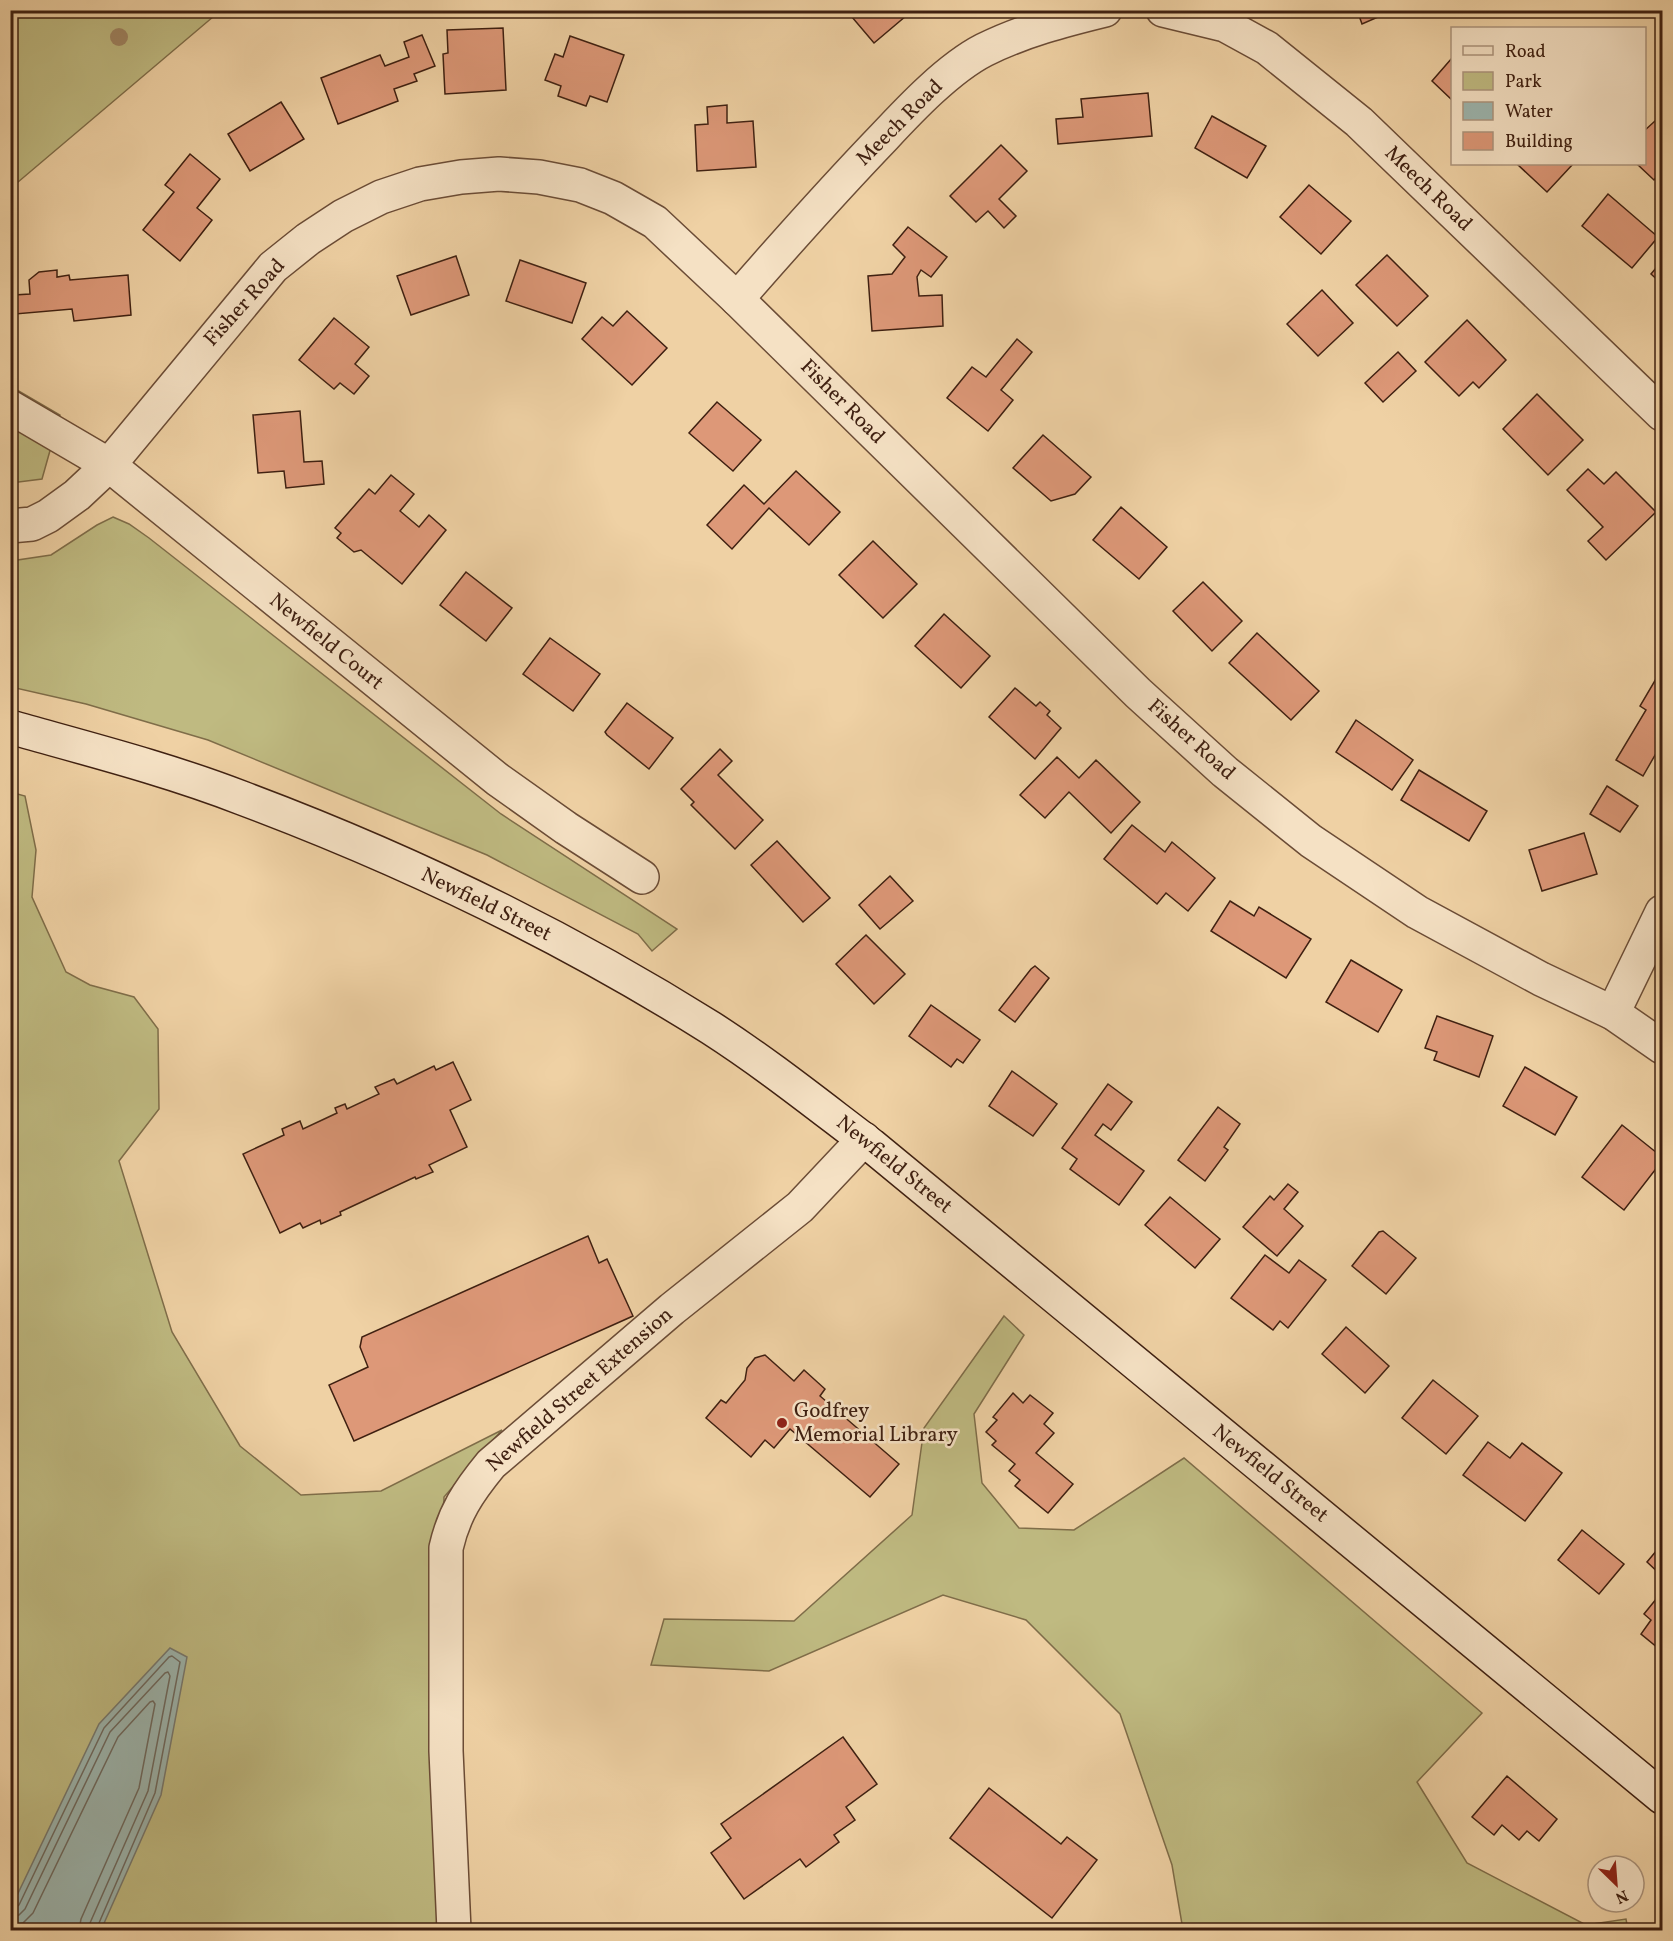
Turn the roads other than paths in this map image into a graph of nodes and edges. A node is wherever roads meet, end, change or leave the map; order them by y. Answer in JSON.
{"nodes":[{"id":1,"x":1105,"y":10,"type":"edge"},
{"id":2,"x":1163,"y":10,"type":"edge"},
{"id":3,"x":1226,"y":18,"type":"edge"},
{"id":4,"x":737,"y":299,"type":"junction"},
{"id":5,"x":10,"y":407,"type":"edge"},
{"id":6,"x":1662,"y":414,"type":"edge"},
{"id":7,"x":109,"y":465,"type":"junction"},
{"id":8,"x":10,"y":526,"type":"edge"},
{"id":9,"x":10,"y":727,"type":"edge"},
{"id":10,"x":642,"y":877,"type":"dead end"},
{"id":11,"x":1662,"y":912,"type":"edge"},
{"id":12,"x":1613,"y":1013,"type":"junction"},
{"id":13,"x":1662,"y":1047,"type":"edge"},
{"id":14,"x":864,"y":1139,"type":"junction"},
{"id":15,"x":1662,"y":1797,"type":"edge"},
{"id":16,"x":454,"y":1930,"type":"edge"}],
"edges":[{"from":1,"to":4,"type":"street","name":"Meech Road"},
{"from":2,"to":3,"type":"street","name":"Meech Road"},
{"from":3,"to":6,"type":"street","name":"Meech Road"},
{"from":4,"to":7,"type":"street","name":"Fisher Road"},
{"from":4,"to":12,"type":"street","name":"Fisher Road"},
{"from":5,"to":7,"type":"street","name":"Newfield Court"},
{"from":7,"to":8,"type":"street","name":"Fisher Road"},
{"from":7,"to":10,"type":"street","name":"Newfield Court"},
{"from":9,"to":14,"type":"street","name":"Newfield Street"},
{"from":11,"to":12,"type":"street"},
{"from":12,"to":13,"type":"street","name":"Fisher Road"},
{"from":14,"to":15,"type":"street","name":"Newfield Street"},
{"from":14,"to":16,"type":"street","name":"Newfield Street Extension"}]}
